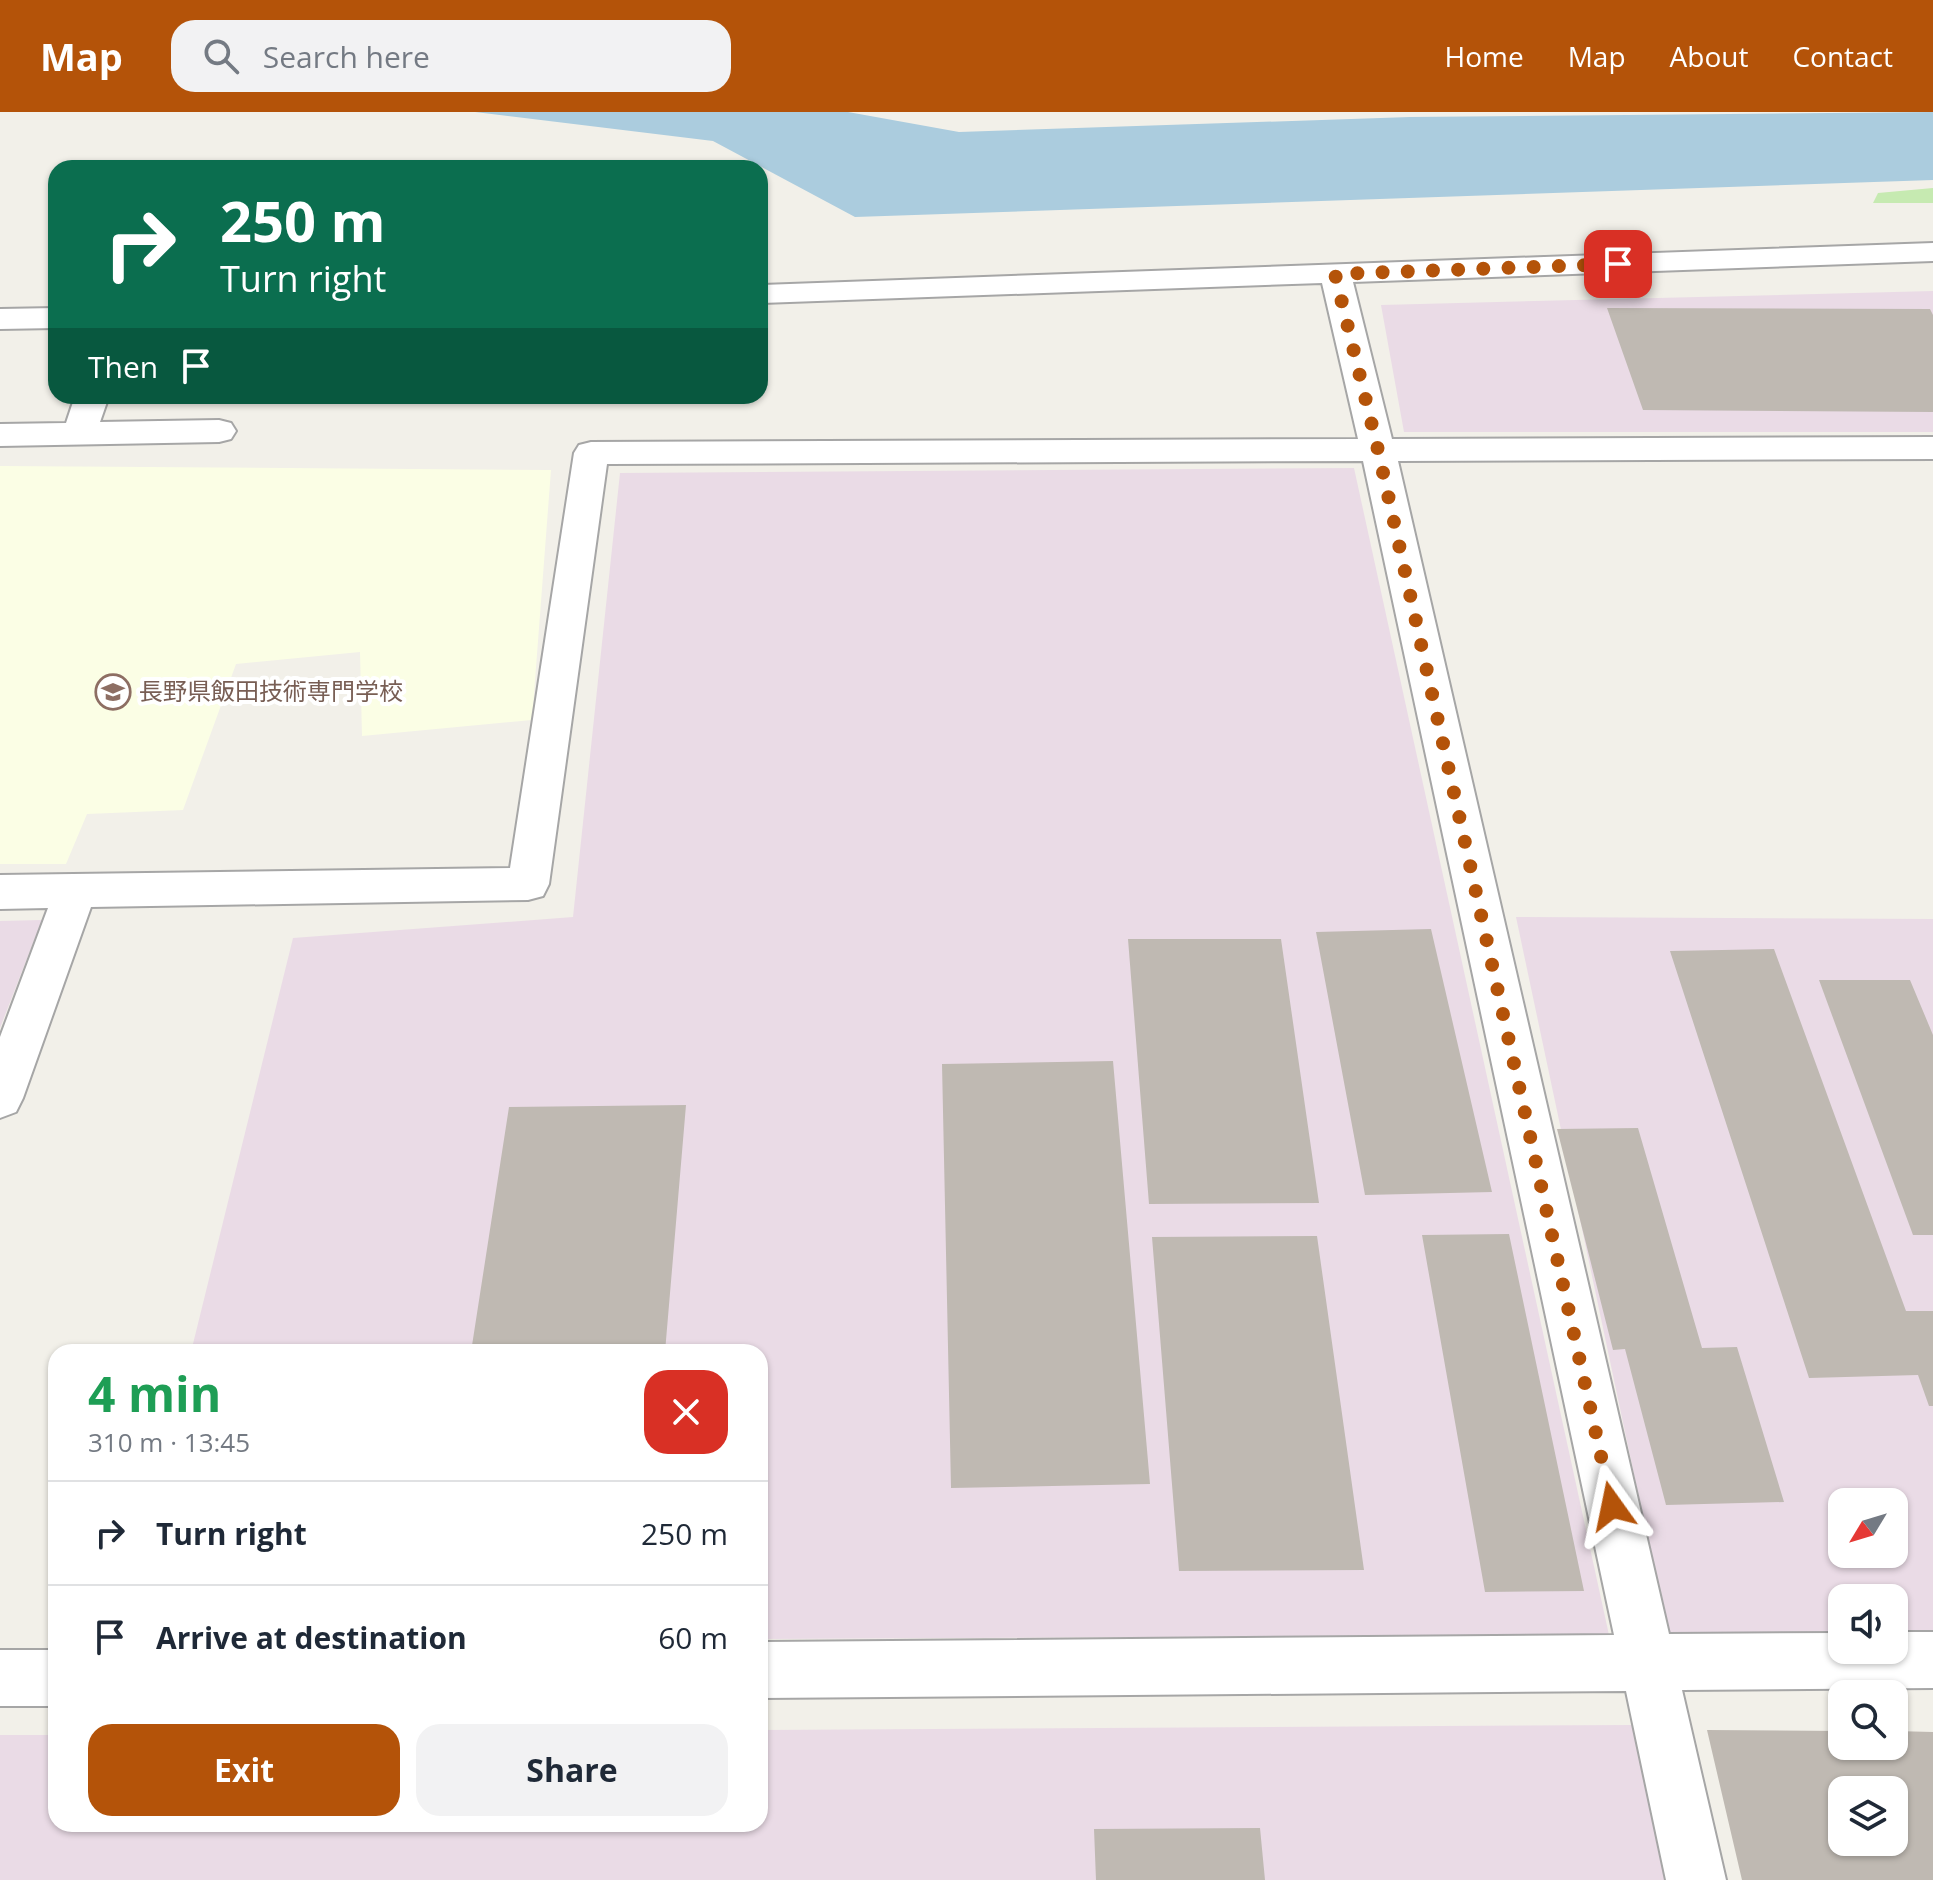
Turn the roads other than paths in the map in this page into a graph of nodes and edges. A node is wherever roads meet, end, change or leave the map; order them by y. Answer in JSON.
{"nodes":[{"id":1,"x":1933,"y":252,"type":"edge"},
{"id":2,"x":1335,"y":274,"type":"junction"},
{"id":3,"x":768,"y":294,"type":"edge"},
{"id":4,"x":48,"y":318,"type":"edge"},
{"id":5,"x":0,"y":319,"type":"edge"},
{"id":6,"x":89,"y":404,"type":"edge"},
{"id":7,"x":219,"y":431,"type":"dead end"},
{"id":8,"x":80,"y":433,"type":"junction"},
{"id":9,"x":0,"y":435,"type":"edge"},
{"id":10,"x":1933,"y":448,"type":"edge"},
{"id":11,"x":1378,"y":450,"type":"junction"},
{"id":12,"x":0,"y":892,"type":"edge"},
{"id":13,"x":75,"y":892,"type":"junction"},
{"id":14,"x":0,"y":1098,"type":"edge"},
{"id":15,"x":1933,"y":1660,"type":"edge"},
{"id":16,"x":1646,"y":1661,"type":"junction"},
{"id":17,"x":768,"y":1670,"type":"edge"},
{"id":18,"x":0,"y":1678,"type":"edge"},
{"id":19,"x":48,"y":1678,"type":"edge"},
{"id":20,"x":1696,"y":1880,"type":"edge"}],
"edges":[{"from":1,"to":2,"type":"street"},
{"from":2,"to":3,"type":"street"},
{"from":2,"to":11,"type":"street"},
{"from":4,"to":5,"type":"street"},
{"from":6,"to":8,"type":"street"},
{"from":7,"to":8,"type":"street"},
{"from":8,"to":9,"type":"street"},
{"from":10,"to":11,"type":"street"},
{"from":11,"to":13,"type":"street"},
{"from":11,"to":16,"type":"street"},
{"from":12,"to":13,"type":"street"},
{"from":13,"to":14,"type":"street"},
{"from":15,"to":16,"type":"street"},
{"from":16,"to":17,"type":"street"},
{"from":16,"to":20,"type":"street"},
{"from":18,"to":19,"type":"street"}]}
